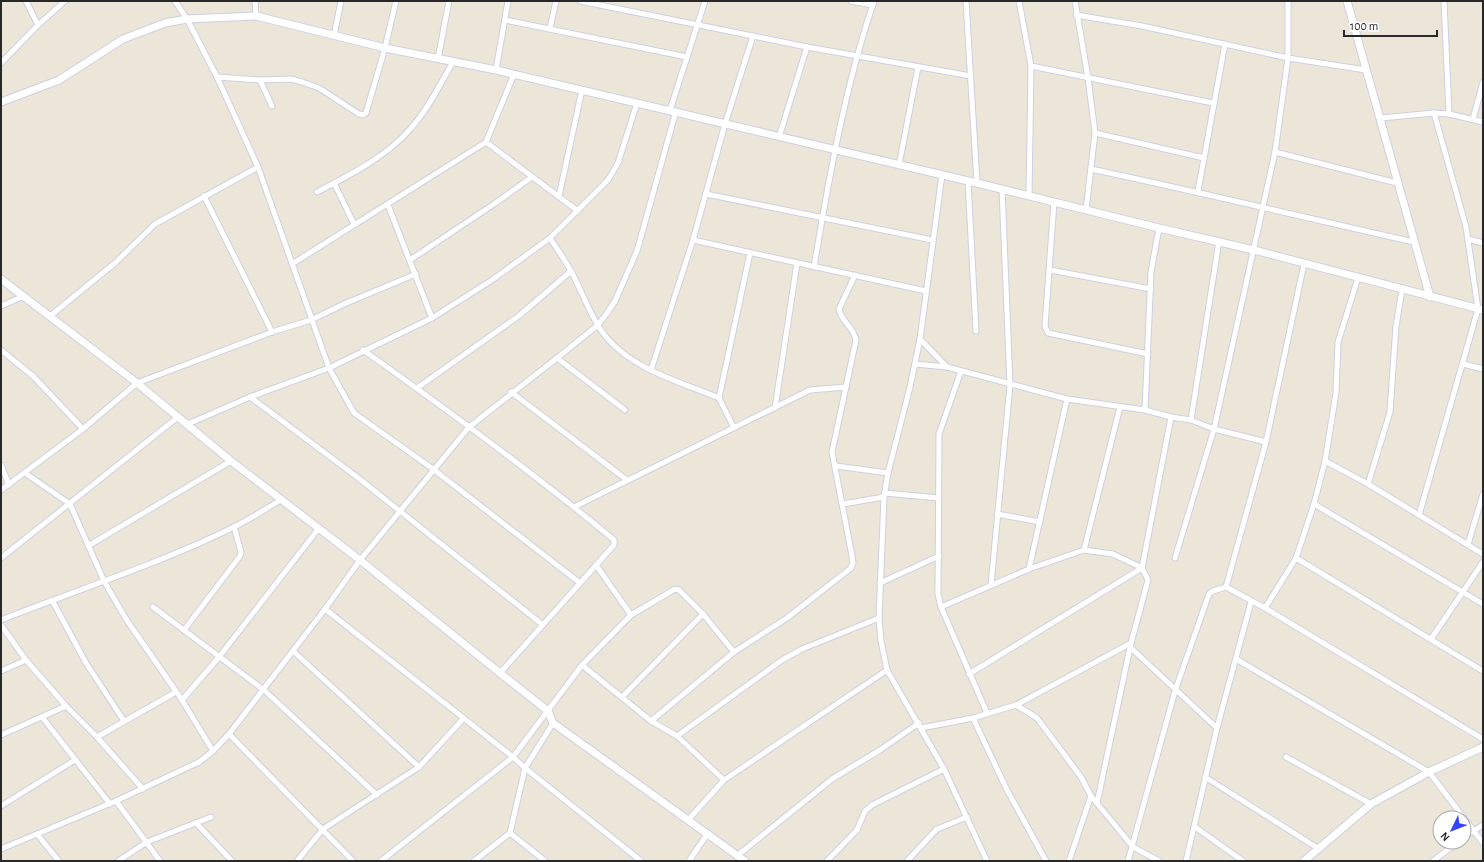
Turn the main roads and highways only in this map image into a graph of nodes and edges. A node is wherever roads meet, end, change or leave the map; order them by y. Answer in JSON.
{"nodes":[{"id":1,"x":1347,"y":1,"type":"edge"},
{"id":2,"x":1,"y":102,"type":"edge"},
{"id":3,"x":1,"y":279,"type":"edge"},
{"id":4,"x":1430,"y":298,"type":"junction"},
{"id":5,"x":1481,"y":309,"type":"edge"},
{"id":6,"x":1483,"y":747,"type":"edge"},
{"id":7,"x":745,"y":861,"type":"edge"},
{"id":8,"x":1304,"y":861,"type":"edge"}],
"edges":[{"from":1,"to":4,"type":"main road"},
{"from":2,"to":4,"type":"main road"},
{"from":3,"to":7,"type":"main road"},
{"from":4,"to":5,"type":"main road"},
{"from":6,"to":8,"type":"main road"}]}
